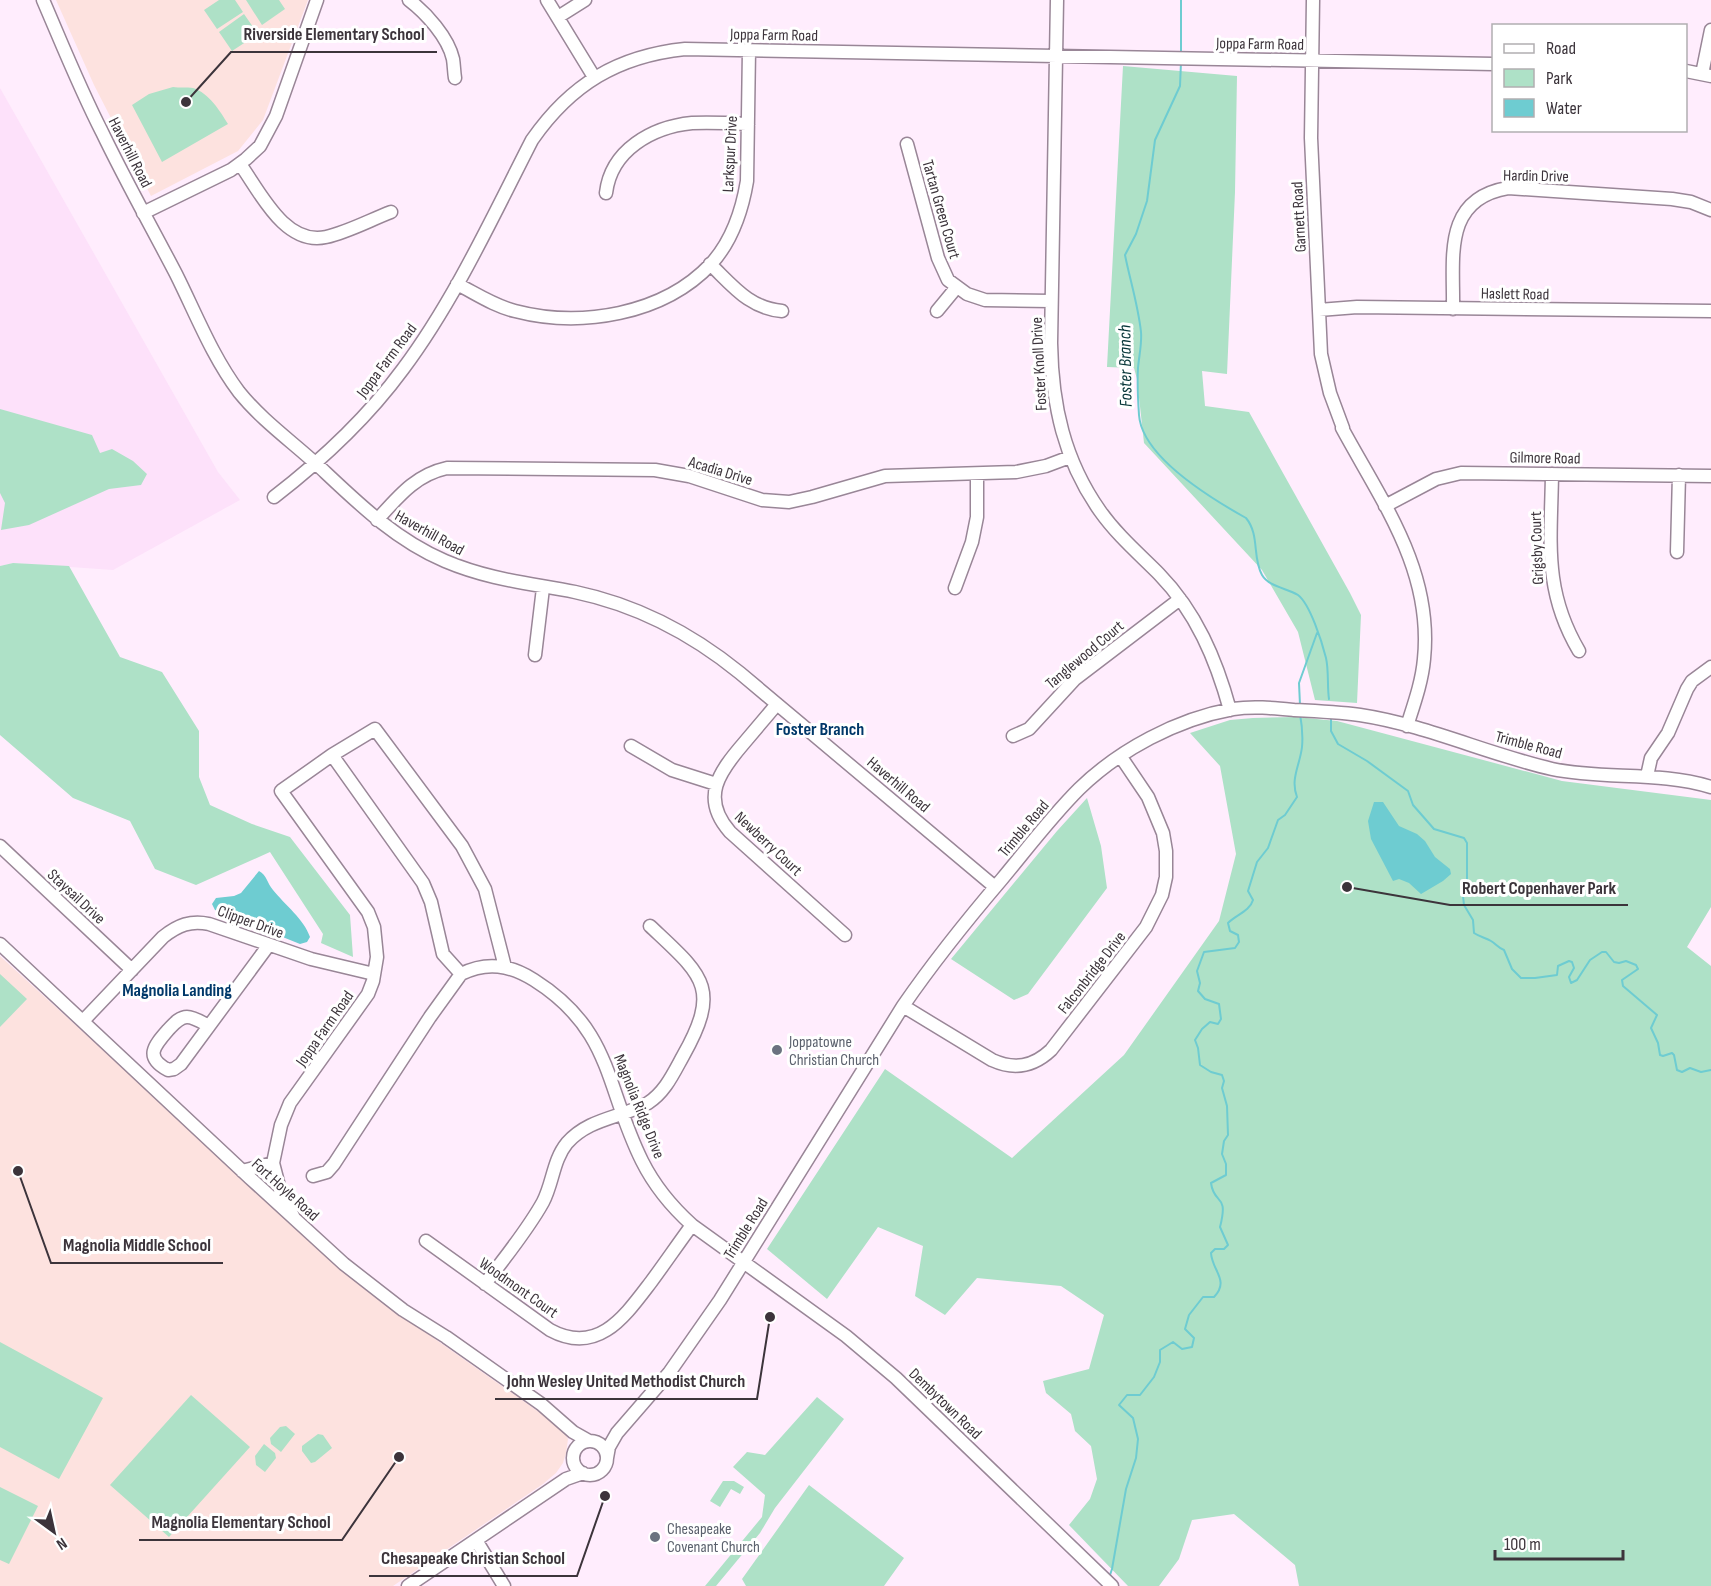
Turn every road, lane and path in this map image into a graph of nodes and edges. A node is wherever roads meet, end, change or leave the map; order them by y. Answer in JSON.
{"nodes":[{"id":1,"x":43,"y":0,"type":"edge"},
{"id":2,"x":317,"y":0,"type":"edge"},
{"id":3,"x":409,"y":0,"type":"edge"},
{"id":4,"x":547,"y":0,"type":"edge"},
{"id":5,"x":585,"y":0,"type":"edge"},
{"id":6,"x":1057,"y":0,"type":"edge"},
{"id":7,"x":1313,"y":0,"type":"edge"},
{"id":8,"x":558,"y":17,"type":"junction"},
{"id":9,"x":1711,"y":30,"type":"edge"},
{"id":10,"x":749,"y":50,"type":"junction"},
{"id":11,"x":1057,"y":56,"type":"junction"},
{"id":12,"x":1311,"y":61,"type":"junction"},
{"id":13,"x":1492,"y":64,"type":"edge"},
{"id":14,"x":1687,"y":72,"type":"edge"},
{"id":15,"x":1707,"y":75,"type":"edge"},
{"id":16,"x":594,"y":77,"type":"junction"},
{"id":17,"x":455,"y":78,"type":"dead end"},
{"id":18,"x":748,"y":124,"type":"junction"},
{"id":19,"x":907,"y":144,"type":"dead end"},
{"id":20,"x":240,"y":164,"type":"junction"},
{"id":21,"x":606,"y":193,"type":"dead end"},
{"id":22,"x":1711,"y":210,"type":"edge"},
{"id":23,"x":391,"y":212,"type":"dead end"},
{"id":24,"x":143,"y":213,"type":"junction"},
{"id":25,"x":710,"y":264,"type":"junction"},
{"id":26,"x":457,"y":284,"type":"junction"},
{"id":27,"x":956,"y":288,"type":"junction"},
{"id":28,"x":1051,"y":301,"type":"junction"},
{"id":29,"x":1453,"y":309,"type":"junction"},
{"id":30,"x":937,"y":310,"type":"dead end"},
{"id":31,"x":1319,"y":310,"type":"junction"},
{"id":32,"x":782,"y":311,"type":"dead end"},
{"id":33,"x":1711,"y":311,"type":"edge"},
{"id":34,"x":1070,"y":457,"type":"junction"},
{"id":35,"x":316,"y":463,"type":"junction"},
{"id":36,"x":1552,"y":474,"type":"junction"},
{"id":37,"x":977,"y":475,"type":"junction"},
{"id":38,"x":1679,"y":475,"type":"junction"},
{"id":39,"x":1711,"y":476,"type":"edge"},
{"id":40,"x":274,"y":497,"type":"dead end"},
{"id":41,"x":1385,"y":506,"type":"junction"},
{"id":42,"x":377,"y":520,"type":"junction"},
{"id":43,"x":1677,"y":552,"type":"dead end"},
{"id":44,"x":543,"y":588,"type":"junction"},
{"id":45,"x":955,"y":588,"type":"dead end"},
{"id":46,"x":1180,"y":599,"type":"junction"},
{"id":47,"x":1579,"y":651,"type":"dead end"},
{"id":48,"x":536,"y":655,"type":"dead end"},
{"id":49,"x":1711,"y":667,"type":"edge"},
{"id":50,"x":777,"y":704,"type":"junction"},
{"id":51,"x":1230,"y":710,"type":"junction"},
{"id":52,"x":1407,"y":726,"type":"junction"},
{"id":53,"x":1013,"y":736,"type":"dead end"},
{"id":54,"x":631,"y":746,"type":"dead end"},
{"id":55,"x":332,"y":755,"type":"junction"},
{"id":56,"x":1121,"y":757,"type":"junction"},
{"id":57,"x":1647,"y":776,"type":"junction"},
{"id":58,"x":716,"y":784,"type":"junction"},
{"id":59,"x":1711,"y":787,"type":"edge"},
{"id":60,"x":0,"y":846,"type":"edge"},
{"id":61,"x":996,"y":886,"type":"junction"},
{"id":62,"x":650,"y":926,"type":"dead end"},
{"id":63,"x":845,"y":935,"type":"dead end"},
{"id":64,"x":0,"y":944,"type":"edge"},
{"id":65,"x":268,"y":946,"type":"junction"},
{"id":66,"x":506,"y":967,"type":"junction"},
{"id":67,"x":132,"y":970,"type":"junction"},
{"id":68,"x":461,"y":974,"type":"junction"},
{"id":69,"x":374,"y":975,"type":"junction"},
{"id":70,"x":903,"y":1006,"type":"junction"},
{"id":71,"x":83,"y":1021,"type":"junction"},
{"id":72,"x":209,"y":1026,"type":"junction"},
{"id":73,"x":622,"y":1113,"type":"junction"},
{"id":74,"x":273,"y":1163,"type":"junction"},
{"id":75,"x":242,"y":1171,"type":"junction"},
{"id":76,"x":313,"y":1176,"type":"dead end"},
{"id":77,"x":294,"y":1218,"type":"junction"},
{"id":78,"x":692,"y":1225,"type":"junction"},
{"id":79,"x":426,"y":1241,"type":"dead end"},
{"id":80,"x":744,"y":1261,"type":"junction"},
{"id":81,"x":485,"y":1284,"type":"junction"},
{"id":82,"x":573,"y":1431,"type":"junction"},
{"id":83,"x":617,"y":1433,"type":"junction"},
{"id":84,"x":592,"y":1441,"type":"junction"},
{"id":85,"x":574,"y":1455,"type":"junction"},
{"id":86,"x":607,"y":1458,"type":"junction"},
{"id":87,"x":583,"y":1473,"type":"junction"},
{"id":88,"x":566,"y":1479,"type":"junction"},
{"id":89,"x":476,"y":1540,"type":"junction"},
{"id":90,"x":1108,"y":1582,"type":"edge"},
{"id":91,"x":408,"y":1586,"type":"edge"},
{"id":92,"x":504,"y":1586,"type":"edge"}],
"edges":[{"from":1,"to":24,"type":"street","name":"Haverhill Road"},
{"from":2,"to":20,"type":"street"},
{"from":3,"to":17,"type":"street"},
{"from":4,"to":8,"type":"street"},
{"from":5,"to":8,"type":"street"},
{"from":6,"to":11,"type":"street","name":"Foster Knoll Drive"},
{"from":7,"to":12,"type":"street","name":"Garnett Road"},
{"from":8,"to":16,"type":"street"},
{"from":9,"to":15,"type":"street"},
{"from":10,"to":11,"type":"street","name":"Joppa Farm Road"},
{"from":10,"to":16,"type":"street","name":"Joppa Farm Road"},
{"from":10,"to":18,"type":"street","name":"Larkspur Drive"},
{"from":11,"to":12,"type":"street","name":"Joppa Farm Road"},
{"from":11,"to":28,"type":"street","name":"Foster Knoll Drive"},
{"from":12,"to":13,"type":"street","name":"Joppa Farm Road"},
{"from":12,"to":31,"type":"street","name":"Garnett Road"},
{"from":14,"to":15,"type":"street"},
{"from":16,"to":26,"type":"street","name":"Joppa Farm Road"},
{"from":18,"to":21,"type":"street"},
{"from":18,"to":25,"type":"street","name":"Larkspur Drive"},
{"from":19,"to":27,"type":"street","name":"Tartan Green Court"},
{"from":20,"to":23,"type":"street"},
{"from":20,"to":24,"type":"street"},
{"from":22,"to":29,"type":"street","name":"Hardin Drive"},
{"from":24,"to":35,"type":"street","name":"Haverhill Road"},
{"from":25,"to":26,"type":"street","name":"Larkspur Drive"},
{"from":25,"to":32,"type":"street"},
{"from":26,"to":35,"type":"street","name":"Joppa Farm Road"},
{"from":27,"to":28,"type":"street"},
{"from":27,"to":30,"type":"street"},
{"from":28,"to":34,"type":"street","name":"Foster Knoll Drive"},
{"from":29,"to":31,"type":"street","name":"Haslett Road"},
{"from":29,"to":33,"type":"street","name":"Haslett Road"},
{"from":31,"to":41,"type":"street","name":"Garnett Road"},
{"from":34,"to":37,"type":"street","name":"Acadia Drive"},
{"from":34,"to":46,"type":"street","name":"Foster Knoll Drive"},
{"from":35,"to":40,"type":"street","name":"Joppa Farm Road"},
{"from":35,"to":42,"type":"street","name":"Haverhill Road"},
{"from":36,"to":38,"type":"street","name":"Gilmore Road"},
{"from":36,"to":41,"type":"street","name":"Gilmore Road"},
{"from":36,"to":47,"type":"street","name":"Grigsby Court"},
{"from":37,"to":42,"type":"street","name":"Acadia Drive"},
{"from":37,"to":45,"type":"street"},
{"from":38,"to":39,"type":"street","name":"Gilmore Road"},
{"from":38,"to":43,"type":"street"},
{"from":41,"to":52,"type":"street","name":"Garnett Road"},
{"from":42,"to":44,"type":"street","name":"Haverhill Road"},
{"from":44,"to":48,"type":"street"},
{"from":44,"to":50,"type":"street","name":"Haverhill Road"},
{"from":46,"to":51,"type":"street","name":"Foster Knoll Drive"},
{"from":46,"to":53,"type":"street","name":"Tanglewood Court"},
{"from":49,"to":57,"type":"street"},
{"from":50,"to":58,"type":"street"},
{"from":50,"to":61,"type":"street","name":"Haverhill Road"},
{"from":51,"to":52,"type":"street","name":"Trimble Road"},
{"from":51,"to":56,"type":"street","name":"Trimble Road"},
{"from":52,"to":57,"type":"street","name":"Trimble Road"},
{"from":54,"to":58,"type":"street"},
{"from":55,"to":66,"type":"street"},
{"from":55,"to":68,"type":"street"},
{"from":55,"to":69,"type":"street","name":"Joppa Farm Road"},
{"from":56,"to":61,"type":"street","name":"Trimble Road"},
{"from":56,"to":70,"type":"street","name":"Falconbridge Drive"},
{"from":57,"to":59,"type":"street","name":"Trimble Road"},
{"from":58,"to":63,"type":"street","name":"Newberry Court"},
{"from":60,"to":67,"type":"street","name":"Staysail Drive"},
{"from":61,"to":70,"type":"street","name":"Trimble Road"},
{"from":62,"to":73,"type":"street"},
{"from":64,"to":71,"type":"street","name":"Fort Hoyle Road"},
{"from":65,"to":67,"type":"street","name":"Clipper Drive"},
{"from":65,"to":69,"type":"street","name":"Clipper Drive"},
{"from":65,"to":72,"type":"street"},
{"from":66,"to":68,"type":"street","name":"Magnolia Ridge Drive"},
{"from":66,"to":73,"type":"street","name":"Magnolia Ridge Drive"},
{"from":67,"to":71,"type":"street","name":"Clipper Drive"},
{"from":68,"to":76,"type":"street"},
{"from":69,"to":74,"type":"street","name":"Joppa Farm Road"},
{"from":70,"to":80,"type":"street","name":"Trimble Road"},
{"from":71,"to":75,"type":"street","name":"Fort Hoyle Road"},
{"from":72,"to":72,"type":"street"},
{"from":73,"to":78,"type":"street","name":"Magnolia Ridge Drive"},
{"from":73,"to":81,"type":"street"},
{"from":74,"to":75,"type":"street"},
{"from":74,"to":77,"type":"street","name":"Joppa Farm Road"},
{"from":75,"to":77,"type":"street","name":"Fort Hoyle Road"},
{"from":77,"to":82,"type":"street","name":"Fort Hoyle Road"},
{"from":78,"to":80,"type":"street","name":"Magnolia Ridge Drive"},
{"from":78,"to":81,"type":"street","name":"Woodmont Court"},
{"from":79,"to":81,"type":"street","name":"Woodmont Court"},
{"from":80,"to":83,"type":"street","name":"Trimble Road"},
{"from":80,"to":90,"type":"street","name":"Dembytown Road"},
{"from":82,"to":84,"type":"street","name":"Fort Hoyle Road"},
{"from":82,"to":85,"type":"street"},
{"from":83,"to":84,"type":"street","name":"Trimble Road"},
{"from":83,"to":86,"type":"street","name":"Trimble Road"},
{"from":84,"to":85,"type":"street"},
{"from":84,"to":86,"type":"street"},
{"from":85,"to":87,"type":"street"},
{"from":85,"to":88,"type":"street"},
{"from":86,"to":87,"type":"street"},
{"from":87,"to":88,"type":"street"},
{"from":88,"to":89,"type":"street"},
{"from":89,"to":91,"type":"street"},
{"from":89,"to":92,"type":"street"}]}
